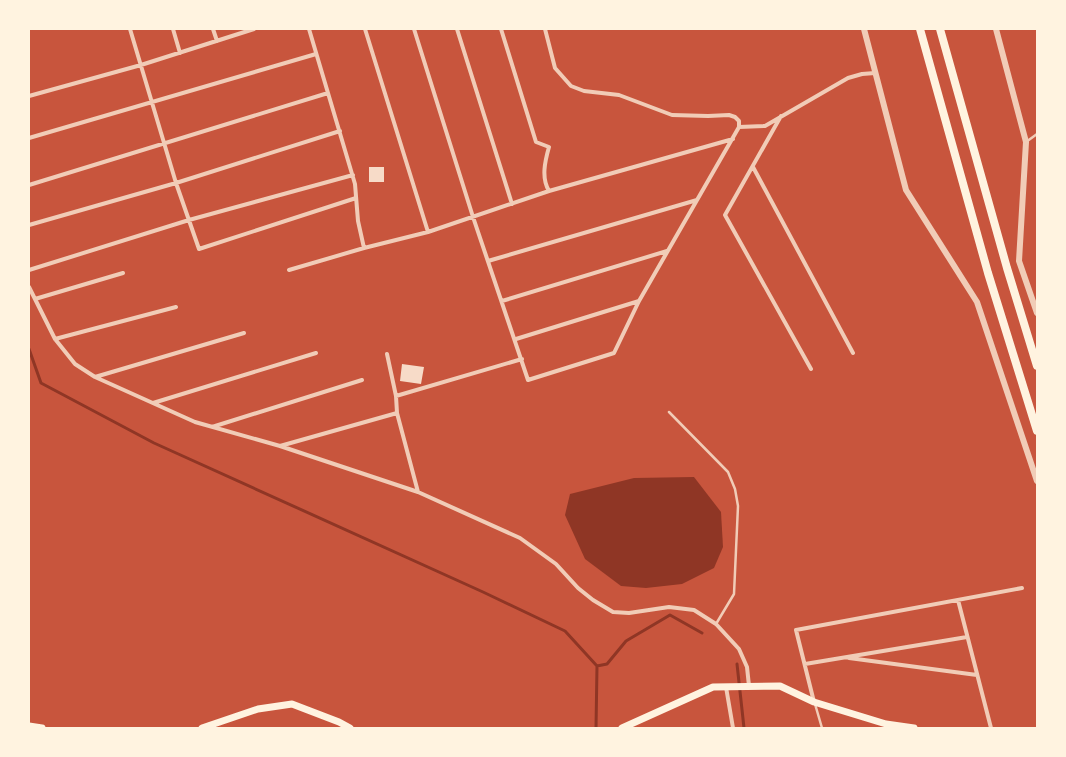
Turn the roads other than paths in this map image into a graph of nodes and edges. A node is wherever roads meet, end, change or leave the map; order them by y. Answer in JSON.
{"nodes":[{"id":1,"x":130,"y":29,"type":"edge"},
{"id":2,"x":173,"y":29,"type":"edge"},
{"id":3,"x":213,"y":29,"type":"edge"},
{"id":4,"x":254,"y":29,"type":"edge"},
{"id":5,"x":309,"y":29,"type":"edge"},
{"id":6,"x":364,"y":29,"type":"edge"},
{"id":7,"x":414,"y":29,"type":"edge"},
{"id":8,"x":457,"y":29,"type":"edge"},
{"id":9,"x":501,"y":29,"type":"edge"},
{"id":10,"x":545,"y":29,"type":"edge"},
{"id":11,"x":864,"y":29,"type":"edge"},
{"id":12,"x":920,"y":29,"type":"edge"},
{"id":13,"x":940,"y":29,"type":"edge"},
{"id":14,"x":996,"y":29,"type":"edge"},
{"id":15,"x":217,"y":41,"type":"junction"},
{"id":16,"x":180,"y":53,"type":"junction"},
{"id":17,"x":316,"y":54,"type":"junction"},
{"id":18,"x":141,"y":65,"type":"junction"},
{"id":19,"x":875,"y":73,"type":"junction"},
{"id":20,"x":328,"y":93,"type":"junction"},
{"id":21,"x":29,"y":96,"type":"edge"},
{"id":22,"x":153,"y":101,"type":"junction"},
{"id":23,"x":781,"y":116,"type":"junction"},
{"id":24,"x":739,"y":127,"type":"junction"},
{"id":25,"x":340,"y":132,"type":"junction"},
{"id":26,"x":1037,"y":134,"type":"edge"},
{"id":27,"x":29,"y":138,"type":"edge"},
{"id":28,"x":733,"y":139,"type":"junction"},
{"id":29,"x":1026,"y":142,"type":"junction"},
{"id":30,"x":165,"y":144,"type":"junction"},
{"id":31,"x":753,"y":167,"type":"junction"},
{"id":32,"x":353,"y":175,"type":"junction"},
{"id":33,"x":176,"y":182,"type":"junction"},
{"id":34,"x":29,"y":185,"type":"edge"},
{"id":35,"x":549,"y":191,"type":"junction"},
{"id":36,"x":356,"y":198,"type":"junction"},
{"id":37,"x":698,"y":200,"type":"junction"},
{"id":38,"x":512,"y":204,"type":"junction"},
{"id":39,"x":473,"y":217,"type":"junction"},
{"id":40,"x":189,"y":220,"type":"junction"},
{"id":41,"x":29,"y":224,"type":"edge"},
{"id":42,"x":428,"y":232,"type":"junction"},
{"id":43,"x":364,"y":248,"type":"junction"},
{"id":44,"x":668,"y":251,"type":"junction"},
{"id":45,"x":488,"y":261,"type":"junction"},
{"id":46,"x":29,"y":270,"type":"edge"},
{"id":47,"x":289,"y":270,"type":"dead end"},
{"id":48,"x":123,"y":273,"type":"dead end"},
{"id":49,"x":29,"y":287,"type":"edge"},
{"id":50,"x":35,"y":299,"type":"junction"},
{"id":51,"x":502,"y":301,"type":"junction"},
{"id":52,"x":639,"y":301,"type":"junction"},
{"id":53,"x":176,"y":307,"type":"dead end"},
{"id":54,"x":1037,"y":313,"type":"edge"},
{"id":55,"x":244,"y":334,"type":"dead end"},
{"id":56,"x":55,"y":339,"type":"junction"},
{"id":57,"x":516,"y":339,"type":"junction"},
{"id":58,"x":316,"y":353,"type":"dead end"},
{"id":59,"x":387,"y":354,"type":"dead end"},
{"id":60,"x":853,"y":354,"type":"dead end"},
{"id":61,"x":522,"y":359,"type":"junction"},
{"id":62,"x":1037,"y":366,"type":"edge"},
{"id":63,"x":811,"y":370,"type":"dead end"},
{"id":64,"x":95,"y":377,"type":"junction"},
{"id":65,"x":362,"y":380,"type":"dead end"},
{"id":66,"x":396,"y":396,"type":"junction"},
{"id":67,"x":153,"y":403,"type":"junction"},
{"id":68,"x":669,"y":412,"type":"dead end"},
{"id":69,"x":397,"y":413,"type":"junction"},
{"id":70,"x":212,"y":427,"type":"junction"},
{"id":71,"x":1037,"y":431,"type":"edge"},
{"id":72,"x":280,"y":446,"type":"junction"},
{"id":73,"x":1037,"y":481,"type":"edge"},
{"id":74,"x":418,"y":492,"type":"junction"},
{"id":75,"x":1022,"y":588,"type":"dead end"},
{"id":76,"x":958,"y":600,"type":"junction"},
{"id":77,"x":716,"y":624,"type":"junction"},
{"id":78,"x":967,"y":637,"type":"junction"},
{"id":79,"x":844,"y":657,"type":"junction"},
{"id":80,"x":805,"y":664,"type":"junction"},
{"id":81,"x":977,"y":675,"type":"junction"},
{"id":82,"x":749,"y":686,"type":"junction"},
{"id":83,"x":726,"y":687,"type":"junction"},
{"id":84,"x":814,"y":702,"type":"junction"},
{"id":85,"x":29,"y":726,"type":"edge"},
{"id":86,"x":42,"y":728,"type":"edge"},
{"id":87,"x":202,"y":728,"type":"edge"},
{"id":88,"x":350,"y":728,"type":"edge"},
{"id":89,"x":622,"y":728,"type":"edge"},
{"id":90,"x":733,"y":728,"type":"edge"},
{"id":91,"x":822,"y":728,"type":"edge"},
{"id":92,"x":914,"y":728,"type":"edge"},
{"id":93,"x":991,"y":728,"type":"edge"}],
"edges":[{"from":1,"to":18,"type":"street"},
{"from":2,"to":16,"type":"street"},
{"from":3,"to":15,"type":"street"},
{"from":4,"to":15,"type":"street"},
{"from":5,"to":17,"type":"street"},
{"from":6,"to":42,"type":"street"},
{"from":7,"to":39,"type":"street"},
{"from":8,"to":38,"type":"street"},
{"from":9,"to":35,"type":"street"},
{"from":10,"to":24,"type":"street"},
{"from":11,"to":19,"type":"street"},
{"from":12,"to":71,"type":"highway"},
{"from":13,"to":62,"type":"highway"},
{"from":14,"to":29,"type":"street"},
{"from":15,"to":16,"type":"street"},
{"from":16,"to":18,"type":"street"},
{"from":17,"to":20,"type":"street"},
{"from":17,"to":22,"type":"street"},
{"from":18,"to":21,"type":"street"},
{"from":18,"to":22,"type":"street"},
{"from":19,"to":23,"type":"street"},
{"from":19,"to":73,"type":"street"},
{"from":20,"to":25,"type":"street"},
{"from":20,"to":30,"type":"street"},
{"from":22,"to":27,"type":"street"},
{"from":22,"to":30,"type":"street"},
{"from":23,"to":24,"type":"street"},
{"from":23,"to":31,"type":"street"},
{"from":24,"to":28,"type":"street"},
{"from":25,"to":32,"type":"street"},
{"from":25,"to":33,"type":"street"},
{"from":26,"to":29,"type":"lane"},
{"from":28,"to":35,"type":"street"},
{"from":28,"to":37,"type":"street"},
{"from":29,"to":54,"type":"street"},
{"from":30,"to":33,"type":"street"},
{"from":30,"to":34,"type":"street"},
{"from":31,"to":60,"type":"street"},
{"from":31,"to":63,"type":"street"},
{"from":32,"to":36,"type":"street"},
{"from":32,"to":40,"type":"street"},
{"from":33,"to":40,"type":"street"},
{"from":33,"to":41,"type":"street"},
{"from":35,"to":38,"type":"street"},
{"from":36,"to":40,"type":"street"},
{"from":36,"to":43,"type":"street"},
{"from":37,"to":44,"type":"street"},
{"from":37,"to":45,"type":"street"},
{"from":38,"to":39,"type":"street"},
{"from":39,"to":42,"type":"street"},
{"from":39,"to":45,"type":"street"},
{"from":40,"to":46,"type":"street"},
{"from":42,"to":43,"type":"street"},
{"from":43,"to":47,"type":"street"},
{"from":44,"to":51,"type":"street"},
{"from":44,"to":52,"type":"street"},
{"from":45,"to":51,"type":"street"},
{"from":48,"to":50,"type":"street"},
{"from":49,"to":50,"type":"street"},
{"from":50,"to":56,"type":"street"},
{"from":51,"to":57,"type":"street"},
{"from":52,"to":57,"type":"street"},
{"from":52,"to":61,"type":"street"},
{"from":53,"to":56,"type":"street"},
{"from":55,"to":64,"type":"street"},
{"from":56,"to":64,"type":"street"},
{"from":57,"to":61,"type":"street"},
{"from":58,"to":67,"type":"street"},
{"from":59,"to":66,"type":"street"},
{"from":61,"to":66,"type":"street"},
{"from":64,"to":67,"type":"street"},
{"from":65,"to":70,"type":"street"},
{"from":66,"to":69,"type":"street"},
{"from":67,"to":70,"type":"street"},
{"from":68,"to":77,"type":"lane"},
{"from":69,"to":72,"type":"street"},
{"from":69,"to":74,"type":"street"},
{"from":70,"to":72,"type":"street"},
{"from":72,"to":74,"type":"street"},
{"from":74,"to":77,"type":"street"},
{"from":75,"to":76,"type":"street"},
{"from":76,"to":78,"type":"street"},
{"from":76,"to":80,"type":"street"},
{"from":77,"to":82,"type":"street"},
{"from":78,"to":79,"type":"street"},
{"from":78,"to":81,"type":"street"},
{"from":79,"to":80,"type":"street"},
{"from":79,"to":81,"type":"street"},
{"from":80,"to":84,"type":"street"},
{"from":81,"to":93,"type":"street"},
{"from":82,"to":83,"type":"main road"},
{"from":82,"to":84,"type":"main road"},
{"from":83,"to":89,"type":"main road"},
{"from":83,"to":90,"type":"street"},
{"from":84,"to":91,"type":"lane"},
{"from":84,"to":92,"type":"main road"},
{"from":85,"to":86,"type":"main road"},
{"from":87,"to":88,"type":"main road"}]}
